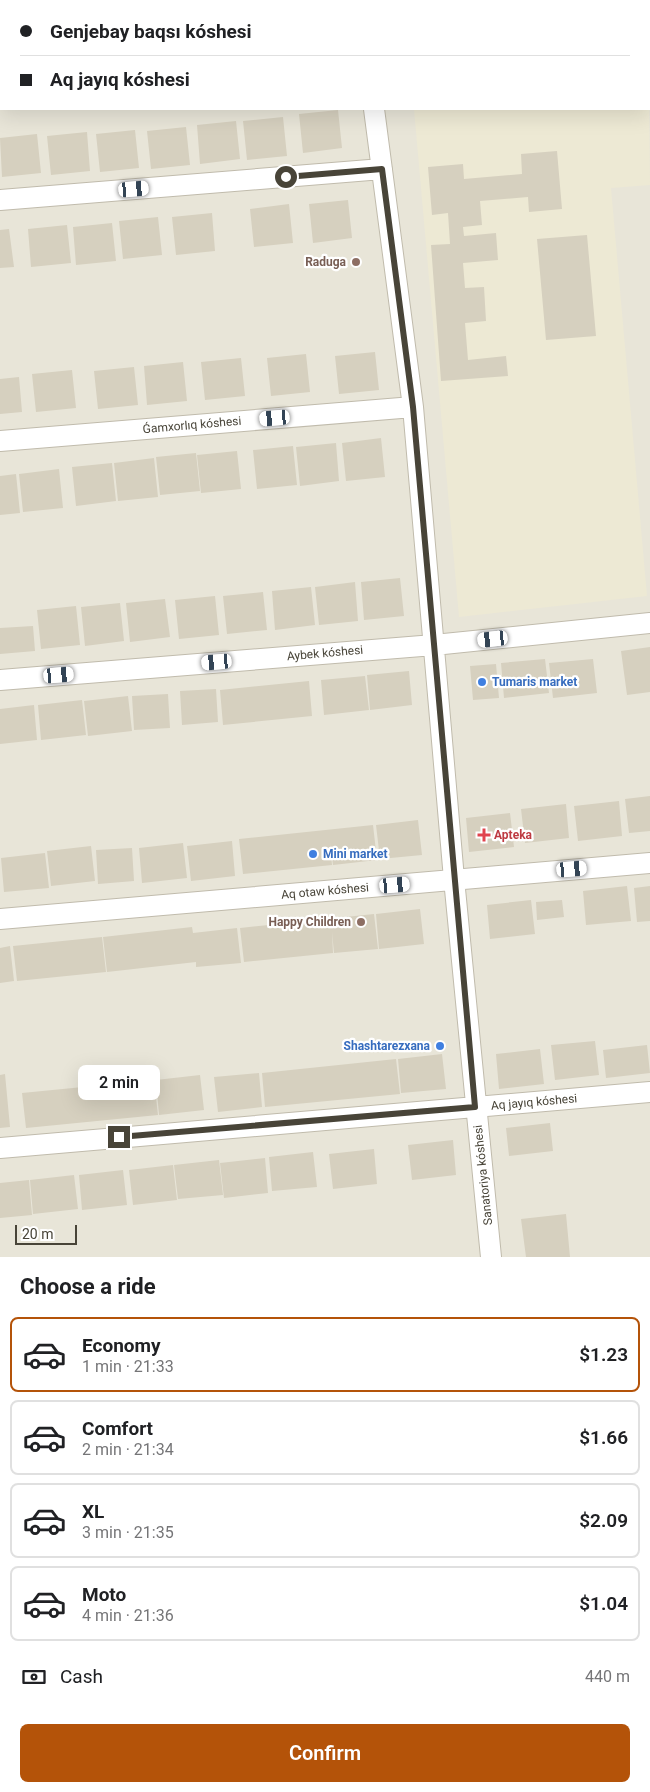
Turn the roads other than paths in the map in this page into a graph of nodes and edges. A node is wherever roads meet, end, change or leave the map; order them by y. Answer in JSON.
{"nodes":[{"id":1,"x":374,"y":110,"type":"edge"},
{"id":2,"x":382,"y":169,"type":"junction"},
{"id":3,"x":0,"y":200,"type":"edge"},
{"id":4,"x":413,"y":407,"type":"junction"},
{"id":5,"x":0,"y":441,"type":"edge"},
{"id":6,"x":650,"y":623,"type":"edge"},
{"id":7,"x":434,"y":645,"type":"junction"},
{"id":8,"x":0,"y":680,"type":"edge"},
{"id":9,"x":650,"y":862,"type":"edge"},
{"id":10,"x":454,"y":879,"type":"junction"},
{"id":11,"x":0,"y":919,"type":"edge"},
{"id":12,"x":650,"y":1092,"type":"edge"},
{"id":13,"x":475,"y":1107,"type":"junction"},
{"id":14,"x":0,"y":1148,"type":"edge"},
{"id":15,"x":491,"y":1257,"type":"edge"}],
"edges":[{"from":1,"to":2,"type":"street","name":"Sanatoriya kóshesi"},
{"from":2,"to":3,"type":"street"},
{"from":2,"to":4,"type":"street","name":"Sanatoriya kóshesi"},
{"from":4,"to":5,"type":"street","name":"Ǵamxorlıq kóshesi"},
{"from":4,"to":7,"type":"street","name":"Sanatoriya kóshesi"},
{"from":6,"to":7,"type":"street","name":"Aybek kóshesi"},
{"from":7,"to":8,"type":"street","name":"Aybek kóshesi"},
{"from":7,"to":10,"type":"street","name":"Sanatoriya kóshesi"},
{"from":9,"to":10,"type":"street","name":"Aq otaw kóshesi"},
{"from":10,"to":11,"type":"street","name":"Aq otaw kóshesi"},
{"from":10,"to":13,"type":"street","name":"Sanatoriya kóshesi"},
{"from":12,"to":13,"type":"street","name":"Aq jayıq kóshesi"},
{"from":13,"to":14,"type":"street","name":"Aq jayıq kóshesi"},
{"from":13,"to":15,"type":"street","name":"Sanatoriya kóshesi"}]}
